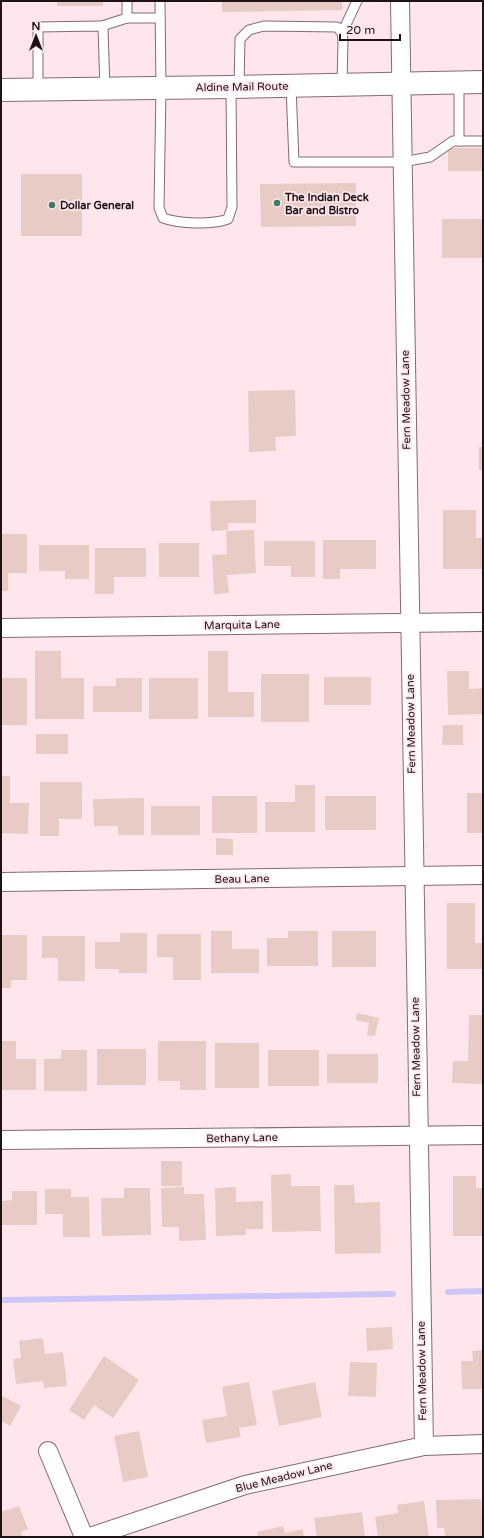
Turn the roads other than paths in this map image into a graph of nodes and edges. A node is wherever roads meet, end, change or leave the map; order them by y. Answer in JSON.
{"nodes":[{"id":1,"x":127,"y":1,"type":"edge"},
{"id":2,"x":160,"y":1,"type":"edge"},
{"id":3,"x":357,"y":1,"type":"edge"},
{"id":4,"x":400,"y":1,"type":"edge"},
{"id":5,"x":127,"y":18,"type":"junction"},
{"id":6,"x":160,"y":18,"type":"junction"},
{"id":7,"x":102,"y":26,"type":"junction"},
{"id":8,"x":342,"y":33,"type":"junction"},
{"id":9,"x":459,"y":82,"type":"junction"},
{"id":10,"x":483,"y":82,"type":"edge"},
{"id":11,"x":401,"y":84,"type":"junction"},
{"id":12,"x":342,"y":85,"type":"junction"},
{"id":13,"x":292,"y":86,"type":"junction"},
{"id":14,"x":235,"y":87,"type":"junction"},
{"id":15,"x":161,"y":88,"type":"junction"},
{"id":16,"x":38,"y":89,"type":"junction"},
{"id":17,"x":105,"y":89,"type":"junction"},
{"id":18,"x":1,"y":90,"type":"edge"},
{"id":19,"x":459,"y":140,"type":"junction"},
{"id":20,"x":483,"y":141,"type":"edge"},
{"id":21,"x":402,"y":162,"type":"junction"},
{"id":22,"x":483,"y":622,"type":"edge"},
{"id":23,"x":410,"y":624,"type":"junction"},
{"id":24,"x":1,"y":628,"type":"edge"},
{"id":25,"x":483,"y":875,"type":"edge"},
{"id":26,"x":414,"y":876,"type":"junction"},
{"id":27,"x":1,"y":882,"type":"edge"},
{"id":28,"x":483,"y":1135,"type":"edge"},
{"id":29,"x":418,"y":1136,"type":"junction"},
{"id":30,"x":1,"y":1140,"type":"edge"},
{"id":31,"x":483,"y":1444,"type":"edge"},
{"id":32,"x":424,"y":1446,"type":"junction"},
{"id":33,"x":48,"y":1451,"type":"dead end"},
{"id":34,"x":84,"y":1537,"type":"edge"},
{"id":35,"x":90,"y":1537,"type":"edge"}],
"edges":[{"from":1,"to":5,"type":"lane"},
{"from":2,"to":6,"type":"lane"},
{"from":3,"to":8,"type":"lane"},
{"from":4,"to":11,"type":"street","name":"Fern Meadow Lane"},
{"from":5,"to":6,"type":"lane"},
{"from":5,"to":7,"type":"lane"},
{"from":6,"to":15,"type":"lane"},
{"from":7,"to":16,"type":"lane"},
{"from":7,"to":17,"type":"lane"},
{"from":8,"to":12,"type":"lane"},
{"from":8,"to":14,"type":"lane"},
{"from":9,"to":10,"type":"main road","name":"Aldine Mail Route"},
{"from":9,"to":11,"type":"main road","name":"Aldine Mail Route"},
{"from":9,"to":19,"type":"lane"},
{"from":11,"to":12,"type":"main road","name":"Aldine Mail Route"},
{"from":11,"to":21,"type":"street","name":"Fern Meadow Lane"},
{"from":12,"to":13,"type":"main road","name":"Aldine Mail Route"},
{"from":13,"to":14,"type":"main road","name":"Aldine Mail Route"},
{"from":13,"to":21,"type":"lane"},
{"from":14,"to":15,"type":"main road","name":"Aldine Mail Route"},
{"from":14,"to":15,"type":"lane"},
{"from":15,"to":17,"type":"main road","name":"Aldine Mail Route"},
{"from":16,"to":17,"type":"main road","name":"Aldine Mail Route"},
{"from":16,"to":18,"type":"main road","name":"Aldine Mail Route"},
{"from":19,"to":20,"type":"lane"},
{"from":19,"to":21,"type":"lane"},
{"from":21,"to":23,"type":"street","name":"Fern Meadow Lane"},
{"from":22,"to":23,"type":"street","name":"Marquita Lane"},
{"from":23,"to":24,"type":"street","name":"Marquita Lane"},
{"from":23,"to":26,"type":"street","name":"Fern Meadow Lane"},
{"from":25,"to":26,"type":"street","name":"Beau Lane"},
{"from":26,"to":27,"type":"street","name":"Beau Lane"},
{"from":26,"to":29,"type":"street","name":"Fern Meadow Lane"},
{"from":28,"to":29,"type":"street","name":"Bethany Lane"},
{"from":29,"to":30,"type":"street","name":"Bethany Lane"},
{"from":29,"to":32,"type":"street","name":"Fern Meadow Lane"},
{"from":31,"to":32,"type":"street","name":"Blue Meadow Lane"},
{"from":32,"to":35,"type":"street","name":"Blue Meadow Lane"},
{"from":33,"to":34,"type":"street"}]}
